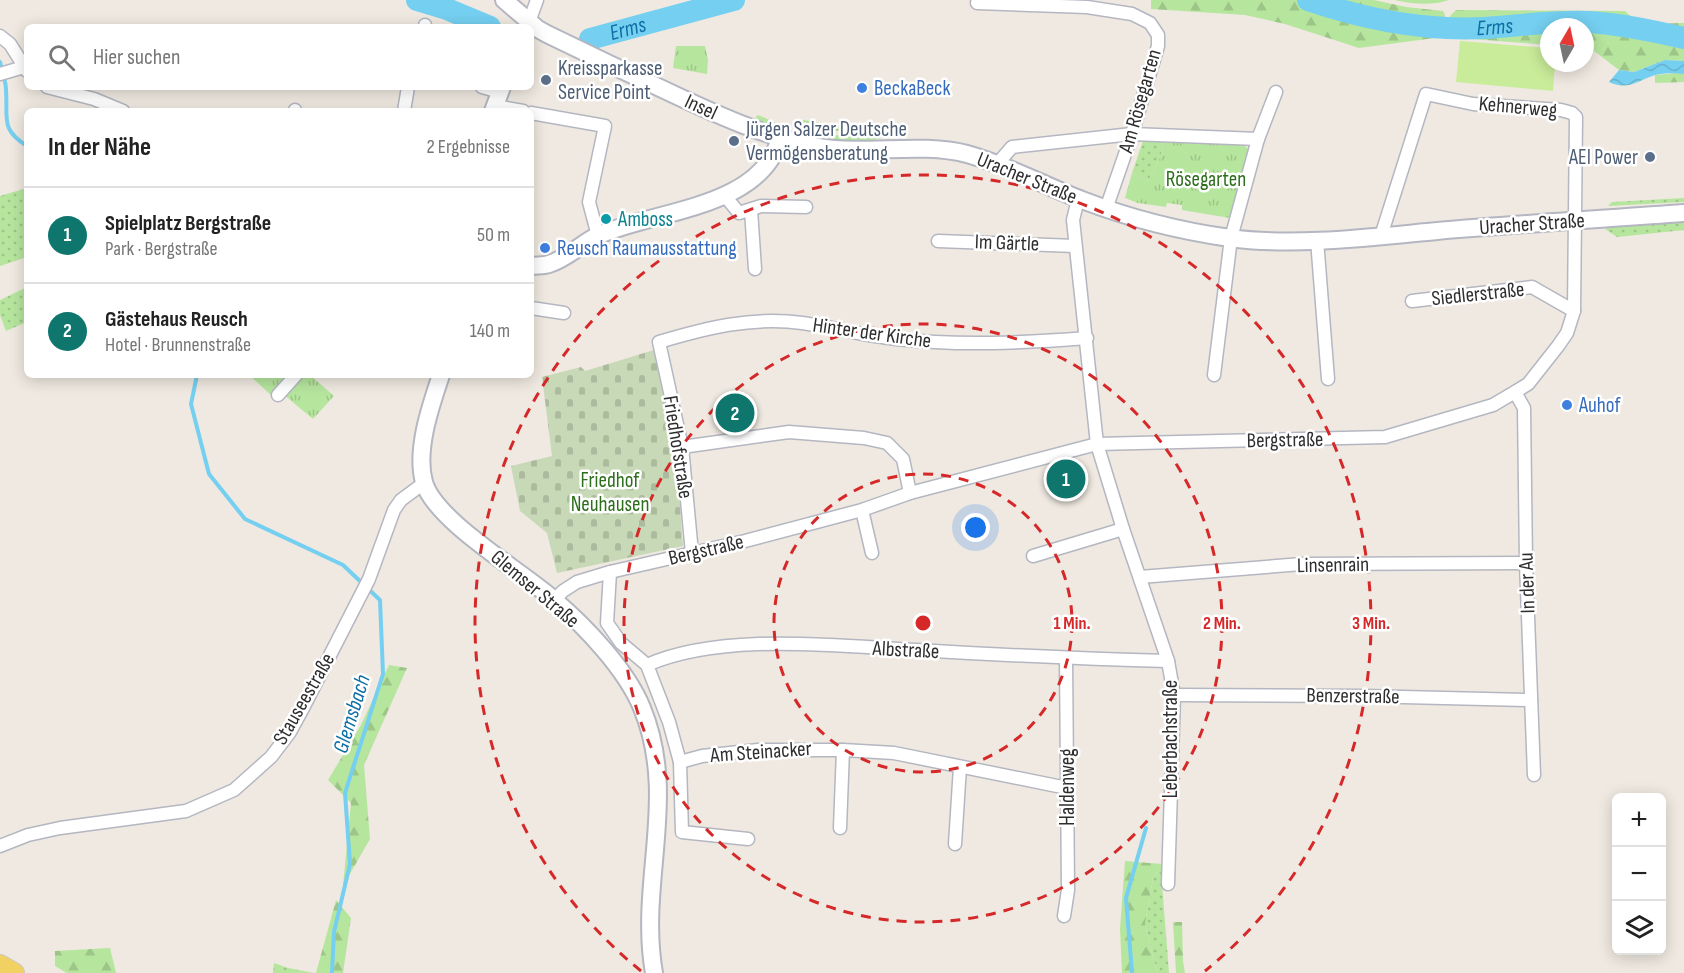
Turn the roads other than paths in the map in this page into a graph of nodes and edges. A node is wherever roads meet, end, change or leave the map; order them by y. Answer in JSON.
{"nodes":[{"id":1,"x":537,"y":0,"type":"edge"},
{"id":2,"x":508,"y":1,"type":"edge"},
{"id":3,"x":977,"y":3,"type":"dead end"},
{"id":4,"x":528,"y":24,"type":"edge"},
{"id":5,"x":534,"y":27,"type":"edge"},
{"id":6,"x":0,"y":36,"type":"edge"},
{"id":7,"x":22,"y":69,"type":"edge"},
{"id":8,"x":0,"y":74,"type":"edge"},
{"id":9,"x":59,"y":90,"type":"edge"},
{"id":10,"x":408,"y":90,"type":"edge"},
{"id":11,"x":1276,"y":92,"type":"dead end"},
{"id":12,"x":497,"y":99,"type":"edge"},
{"id":13,"x":116,"y":108,"type":"edge"},
{"id":14,"x":404,"y":108,"type":"edge"},
{"id":15,"x":516,"y":108,"type":"edge"},
{"id":16,"x":534,"y":113,"type":"edge"},
{"id":17,"x":1132,"y":134,"type":"junction"},
{"id":18,"x":780,"y":138,"type":"junction"},
{"id":19,"x":1258,"y":139,"type":"junction"},
{"id":20,"x":998,"y":164,"type":"junction"},
{"id":21,"x":725,"y":196,"type":"junction"},
{"id":22,"x":1078,"y":199,"type":"junction"},
{"id":23,"x":806,"y":207,"type":"dead end"},
{"id":24,"x":1106,"y":209,"type":"junction"},
{"id":25,"x":751,"y":210,"type":"junction"},
{"id":26,"x":1684,"y":213,"type":"edge"},
{"id":27,"x":1574,"y":220,"type":"junction"},
{"id":28,"x":598,"y":236,"type":"junction"},
{"id":29,"x":1381,"y":236,"type":"junction"},
{"id":30,"x":1231,"y":238,"type":"junction"},
{"id":31,"x":1317,"y":240,"type":"junction"},
{"id":32,"x":938,"y":241,"type":"dead end"},
{"id":33,"x":1075,"y":246,"type":"junction"},
{"id":34,"x":534,"y":266,"type":"edge"},
{"id":35,"x":755,"y":269,"type":"dead end"},
{"id":36,"x":1412,"y":301,"type":"dead end"},
{"id":37,"x":534,"y":308,"type":"edge"},
{"id":38,"x":1574,"y":311,"type":"junction"},
{"id":39,"x":564,"y":313,"type":"dead end"},
{"id":40,"x":1087,"y":338,"type":"junction"},
{"id":41,"x":659,"y":342,"type":"joint"},
{"id":42,"x":1214,"y":375,"type":"dead end"},
{"id":43,"x":293,"y":378,"type":"edge"},
{"id":44,"x":440,"y":378,"type":"edge"},
{"id":45,"x":1328,"y":379,"type":"dead end"},
{"id":46,"x":1515,"y":392,"type":"junction"},
{"id":47,"x":278,"y":394,"type":"dead end"},
{"id":48,"x":1097,"y":444,"type":"junction"},
{"id":49,"x":682,"y":447,"type":"junction"},
{"id":50,"x":424,"y":483,"type":"junction"},
{"id":51,"x":910,"y":492,"type":"junction"},
{"id":52,"x":862,"y":510,"type":"junction"},
{"id":53,"x":1123,"y":529,"type":"junction"},
{"id":54,"x":692,"y":553,"type":"junction"},
{"id":55,"x":872,"y":553,"type":"dead end"},
{"id":56,"x":1033,"y":556,"type":"dead end"},
{"id":57,"x":1526,"y":563,"type":"junction"},
{"id":58,"x":610,"y":572,"type":"junction"},
{"id":59,"x":1140,"y":577,"type":"junction"},
{"id":60,"x":554,"y":600,"type":"junction"},
{"id":61,"x":1066,"y":658,"type":"junction"},
{"id":62,"x":1168,"y":661,"type":"junction"},
{"id":63,"x":647,"y":665,"type":"junction"},
{"id":64,"x":1174,"y":695,"type":"junction"},
{"id":65,"x":1531,"y":700,"type":"junction"},
{"id":66,"x":843,"y":750,"type":"junction"},
{"id":67,"x":680,"y":762,"type":"junction"},
{"id":68,"x":960,"y":767,"type":"junction"},
{"id":69,"x":1534,"y":775,"type":"dead end"},
{"id":70,"x":1067,"y":788,"type":"junction"},
{"id":71,"x":840,"y":828,"type":"dead end"},
{"id":72,"x":748,"y":839,"type":"dead end"},
{"id":73,"x":955,"y":844,"type":"dead end"},
{"id":74,"x":0,"y":846,"type":"edge"},
{"id":75,"x":1168,"y":884,"type":"dead end"},
{"id":76,"x":1064,"y":916,"type":"dead end"},
{"id":77,"x":0,"y":965,"type":"edge"},
{"id":78,"x":14,"y":973,"type":"edge"},
{"id":79,"x":654,"y":973,"type":"edge"}],
"edges":[{"from":1,"to":4,"type":"street"},
{"from":2,"to":4,"type":"street","name":"Insel"},
{"from":3,"to":17,"type":"street","name":"Am Rösegarten"},
{"from":5,"to":18,"type":"street","name":"Insel"},
{"from":6,"to":7,"type":"street"},
{"from":7,"to":8,"type":"street"},
{"from":9,"to":13,"type":"street"},
{"from":10,"to":14,"type":"street"},
{"from":11,"to":19,"type":"street"},
{"from":12,"to":15,"type":"street"},
{"from":16,"to":28,"type":"street"},
{"from":17,"to":19,"type":"street"},
{"from":17,"to":20,"type":"street"},
{"from":17,"to":24,"type":"street","name":"Am Rösegarten"},
{"from":18,"to":20,"type":"street","name":"Uracher Straße"},
{"from":18,"to":21,"type":"street"},
{"from":19,"to":30,"type":"street"},
{"from":20,"to":22,"type":"street","name":"Uracher Straße"},
{"from":21,"to":25,"type":"street"},
{"from":21,"to":28,"type":"street"},
{"from":22,"to":24,"type":"street","name":"Uracher Straße"},
{"from":22,"to":33,"type":"street","name":"Leberbachstraße"},
{"from":23,"to":25,"type":"street"},
{"from":24,"to":30,"type":"street","name":"Uracher Straße"},
{"from":25,"to":35,"type":"street"},
{"from":26,"to":27,"type":"street","name":"Uracher Straße"},
{"from":27,"to":29,"type":"street","name":"Uracher Straße"},
{"from":27,"to":29,"type":"street","name":"Kehnerweg"},
{"from":27,"to":38,"type":"street","name":"Bergstraße"},
{"from":28,"to":34,"type":"street"},
{"from":29,"to":31,"type":"street","name":"Uracher Straße"},
{"from":30,"to":31,"type":"street","name":"Uracher Straße"},
{"from":30,"to":42,"type":"street"},
{"from":31,"to":45,"type":"street"},
{"from":32,"to":33,"type":"street","name":"Im Gärtle"},
{"from":33,"to":40,"type":"street","name":"Leberbachstraße"},
{"from":36,"to":38,"type":"street","name":"Siedlerstraße"},
{"from":37,"to":39,"type":"street"},
{"from":38,"to":46,"type":"street","name":"Bergstraße"},
{"from":40,"to":41,"type":"street","name":"Hinter der Kirche"},
{"from":40,"to":48,"type":"street","name":"Leberbachstraße"},
{"from":41,"to":49,"type":"street","name":"Friedhofstraße"},
{"from":43,"to":47,"type":"street"},
{"from":44,"to":50,"type":"street","name":"Glemser Straße"},
{"from":46,"to":48,"type":"street","name":"Bergstraße"},
{"from":46,"to":57,"type":"street","name":"In der Au"},
{"from":48,"to":51,"type":"street","name":"Bergstraße"},
{"from":48,"to":53,"type":"street","name":"Leberbachstraße"},
{"from":49,"to":51,"type":"street"},
{"from":49,"to":54,"type":"street","name":"Friedhofstraße"},
{"from":50,"to":60,"type":"street","name":"Glemser Straße"},
{"from":50,"to":74,"type":"street","name":"Stauseestraße"},
{"from":51,"to":52,"type":"street","name":"Bergstraße"},
{"from":52,"to":54,"type":"street","name":"Bergstraße"},
{"from":52,"to":55,"type":"street"},
{"from":53,"to":56,"type":"street"},
{"from":53,"to":59,"type":"street","name":"Leberbachstraße"},
{"from":54,"to":58,"type":"street","name":"Bergstraße"},
{"from":57,"to":59,"type":"street","name":"Linsenrain"},
{"from":57,"to":65,"type":"street","name":"In der Au"},
{"from":58,"to":60,"type":"street","name":"Bergstraße"},
{"from":58,"to":63,"type":"street","name":"Am Steinacker"},
{"from":59,"to":62,"type":"street","name":"Leberbachstraße"},
{"from":60,"to":79,"type":"street","name":"Glemser Straße"},
{"from":61,"to":62,"type":"street","name":"Albstraße"},
{"from":61,"to":63,"type":"street","name":"Albstraße"},
{"from":61,"to":70,"type":"street","name":"Haldenweg"},
{"from":62,"to":64,"type":"street","name":"Leberbachstraße"},
{"from":63,"to":67,"type":"street","name":"Am Steinacker"},
{"from":64,"to":65,"type":"street","name":"Benzerstraße"},
{"from":64,"to":75,"type":"street","name":"Leberbachstraße"},
{"from":65,"to":69,"type":"street","name":"In der Au"},
{"from":66,"to":67,"type":"street","name":"Am Steinacker"},
{"from":66,"to":68,"type":"street","name":"Am Steinacker"},
{"from":66,"to":71,"type":"street","name":"Am Steinacker"},
{"from":67,"to":72,"type":"street","name":"Am Steinacker"},
{"from":68,"to":70,"type":"street","name":"Am Steinacker"},
{"from":68,"to":73,"type":"street"},
{"from":70,"to":76,"type":"street","name":"Haldenweg"},
{"from":77,"to":78,"type":"main road"}]}
